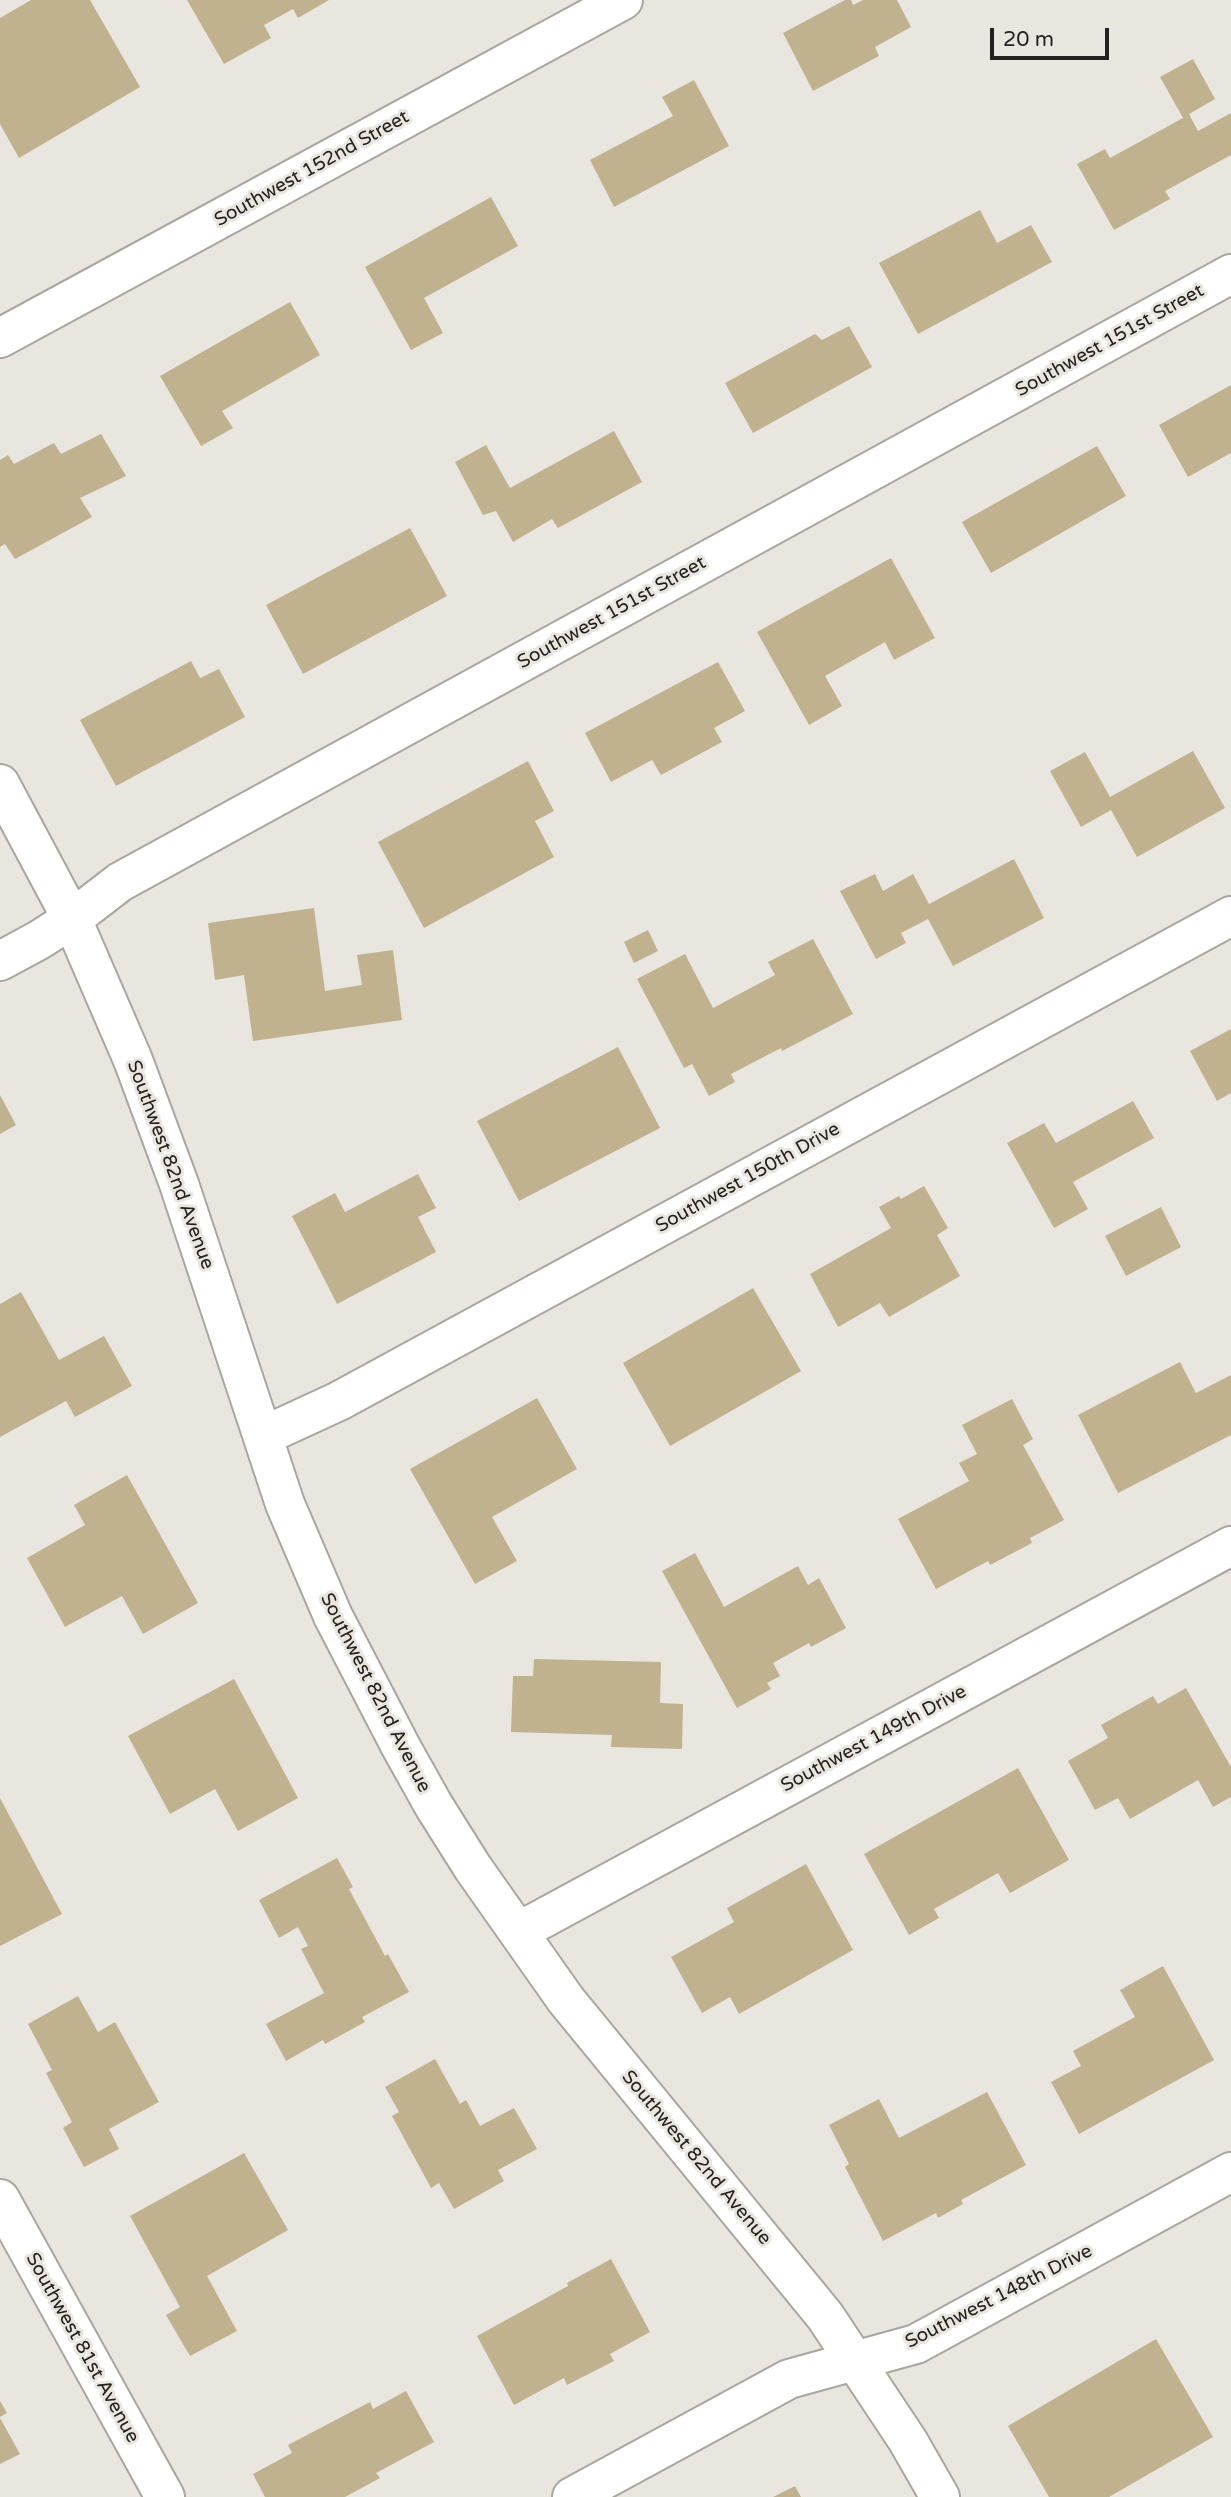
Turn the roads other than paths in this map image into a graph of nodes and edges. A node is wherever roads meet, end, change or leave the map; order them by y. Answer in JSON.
{"nodes":[{"id":1,"x":623,"y":0,"type":"edge"},
{"id":2,"x":1231,"y":274,"type":"edge"},
{"id":3,"x":0,"y":338,"type":"edge"},
{"id":4,"x":0,"y":784,"type":"edge"},
{"id":5,"x":1231,"y":916,"type":"edge"},
{"id":6,"x":72,"y":919,"type":"junction"},
{"id":7,"x":0,"y":961,"type":"edge"},
{"id":8,"x":263,"y":1436,"type":"junction"},
{"id":9,"x":1231,"y":1546,"type":"edge"},
{"id":10,"x":518,"y":1932,"type":"junction"},
{"id":11,"x":1231,"y":2172,"type":"edge"},
{"id":12,"x":0,"y":2199,"type":"edge"},
{"id":13,"x":856,"y":2360,"type":"junction"},
{"id":14,"x":165,"y":2497,"type":"edge"},
{"id":15,"x":572,"y":2497,"type":"edge"},
{"id":16,"x":940,"y":2497,"type":"edge"}],
"edges":[{"from":1,"to":3,"type":"street","name":"Southwest 152nd Street"},
{"from":2,"to":6,"type":"street","name":"Southwest 151st Street"},
{"from":4,"to":6,"type":"street","name":"Southwest 82nd Avenue"},
{"from":5,"to":8,"type":"street","name":"Southwest 150th Drive"},
{"from":6,"to":7,"type":"street","name":"Southwest 151st Street"},
{"from":6,"to":8,"type":"street","name":"Southwest 82nd Avenue"},
{"from":8,"to":10,"type":"street","name":"Southwest 82nd Avenue"},
{"from":9,"to":10,"type":"street","name":"Southwest 149th Drive"},
{"from":10,"to":13,"type":"street","name":"Southwest 82nd Avenue"},
{"from":11,"to":13,"type":"street","name":"Southwest 148th Drive"},
{"from":12,"to":14,"type":"street","name":"Southwest 81st Avenue"},
{"from":13,"to":15,"type":"street","name":"Southwest 148th Drive"},
{"from":13,"to":16,"type":"street","name":"Southwest 82nd Avenue"}]}
